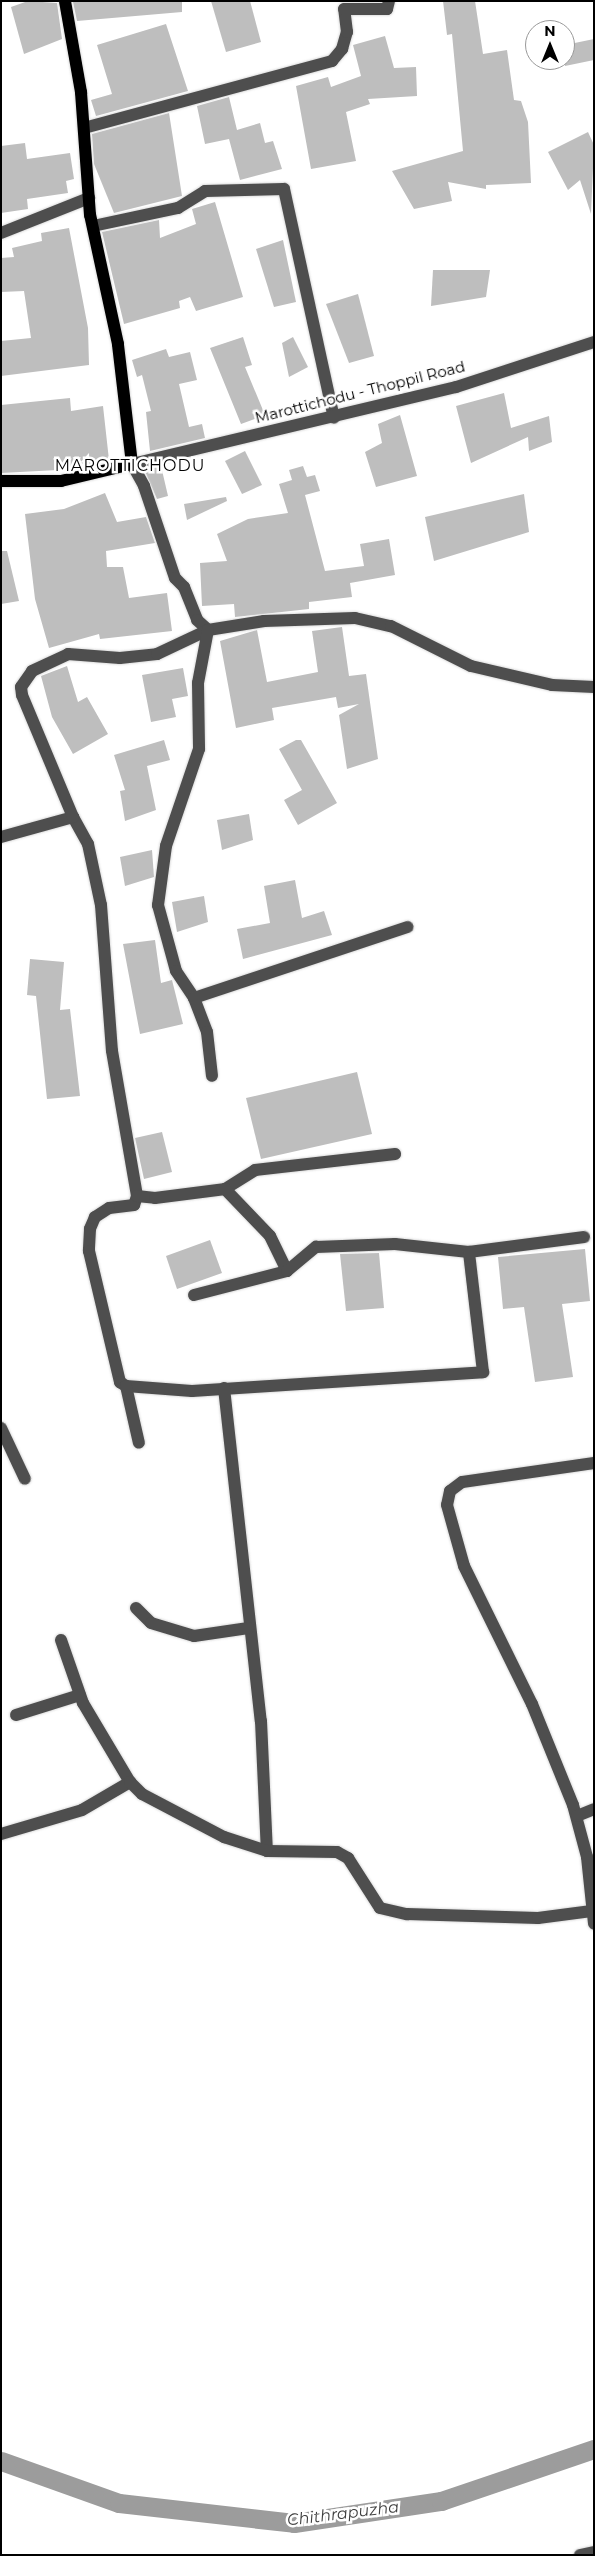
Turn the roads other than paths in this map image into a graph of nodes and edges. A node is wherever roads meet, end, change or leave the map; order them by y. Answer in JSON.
{"nodes":[{"id":1,"x":65,"y":1,"type":"edge"},
{"id":2,"x":389,"y":1,"type":"edge"},
{"id":3,"x":84,"y":128,"type":"junction"},
{"id":4,"x":89,"y":198,"type":"junction"},
{"id":5,"x":93,"y":226,"type":"junction"},
{"id":6,"x":1,"y":233,"type":"edge"},
{"id":7,"x":594,"y":342,"type":"edge"},
{"id":8,"x":334,"y":418,"type":"junction"},
{"id":9,"x":132,"y":464,"type":"junction"},
{"id":10,"x":1,"y":481,"type":"edge"},
{"id":11,"x":208,"y":630,"type":"junction"},
{"id":12,"x":594,"y":687,"type":"edge"},
{"id":13,"x":73,"y":817,"type":"junction"},
{"id":14,"x":1,"y":837,"type":"edge"},
{"id":15,"x":407,"y":927,"type":"dead end"},
{"id":16,"x":194,"y":998,"type":"junction"},
{"id":17,"x":212,"y":1076,"type":"dead end"},
{"id":18,"x":395,"y":1154,"type":"dead end"},
{"id":19,"x":225,"y":1189,"type":"junction"},
{"id":20,"x":137,"y":1196,"type":"junction"},
{"id":21,"x":584,"y":1237,"type":"dead end"},
{"id":22,"x":469,"y":1252,"type":"junction"},
{"id":23,"x":287,"y":1272,"type":"junction"},
{"id":24,"x":194,"y":1295,"type":"dead end"},
{"id":25,"x":126,"y":1386,"type":"junction"},
{"id":26,"x":224,"y":1388,"type":"junction"},
{"id":27,"x":1,"y":1428,"type":"edge"},
{"id":28,"x":139,"y":1443,"type":"dead end"},
{"id":29,"x":594,"y":1463,"type":"edge"},
{"id":30,"x":25,"y":1479,"type":"dead end"},
{"id":31,"x":136,"y":1608,"type":"dead end"},
{"id":32,"x":248,"y":1628,"type":"junction"},
{"id":33,"x":62,"y":1640,"type":"dead end"},
{"id":34,"x":80,"y":1695,"type":"junction"},
{"id":35,"x":16,"y":1715,"type":"dead end"},
{"id":36,"x":130,"y":1782,"type":"junction"},
{"id":37,"x":594,"y":1809,"type":"edge"},
{"id":38,"x":577,"y":1816,"type":"junction"},
{"id":39,"x":1,"y":1834,"type":"edge"},
{"id":40,"x":267,"y":1851,"type":"junction"},
{"id":41,"x":592,"y":1911,"type":"junction"},
{"id":42,"x":594,"y":1924,"type":"edge"},
{"id":43,"x":594,"y":2552,"type":"edge"},
{"id":44,"x":580,"y":2555,"type":"edge"}],
"edges":[{"from":1,"to":3,"type":"main road"},
{"from":2,"to":3,"type":"street"},
{"from":3,"to":4,"type":"main road"},
{"from":4,"to":5,"type":"main road"},
{"from":4,"to":6,"type":"street"},
{"from":5,"to":8,"type":"street"},
{"from":5,"to":9,"type":"main road"},
{"from":7,"to":8,"type":"street","name":"Marottichodu - Thoppil Road"},
{"from":8,"to":9,"type":"street","name":"Marottichodu - Thoppil Road"},
{"from":9,"to":10,"type":"main road","name":"Marottichodu - Thoppil Road"},
{"from":9,"to":11,"type":"street"},
{"from":11,"to":12,"type":"street"},
{"from":11,"to":13,"type":"street"},
{"from":11,"to":16,"type":"street"},
{"from":13,"to":14,"type":"street"},
{"from":13,"to":20,"type":"street"},
{"from":15,"to":16,"type":"street"},
{"from":16,"to":17,"type":"street"},
{"from":18,"to":19,"type":"street"},
{"from":19,"to":20,"type":"street"},
{"from":19,"to":23,"type":"street"},
{"from":20,"to":25,"type":"street"},
{"from":21,"to":22,"type":"street"},
{"from":22,"to":23,"type":"street"},
{"from":22,"to":26,"type":"street"},
{"from":23,"to":24,"type":"street"},
{"from":25,"to":26,"type":"street"},
{"from":25,"to":28,"type":"street"},
{"from":26,"to":32,"type":"street"},
{"from":27,"to":30,"type":"street"},
{"from":29,"to":38,"type":"street"},
{"from":31,"to":32,"type":"street"},
{"from":32,"to":40,"type":"street"},
{"from":33,"to":34,"type":"street"},
{"from":34,"to":35,"type":"street"},
{"from":34,"to":36,"type":"street"},
{"from":36,"to":39,"type":"street"},
{"from":36,"to":40,"type":"street"},
{"from":37,"to":38,"type":"street"},
{"from":38,"to":41,"type":"street"},
{"from":40,"to":41,"type":"street"},
{"from":41,"to":42,"type":"street"},
{"from":43,"to":44,"type":"street"}]}
